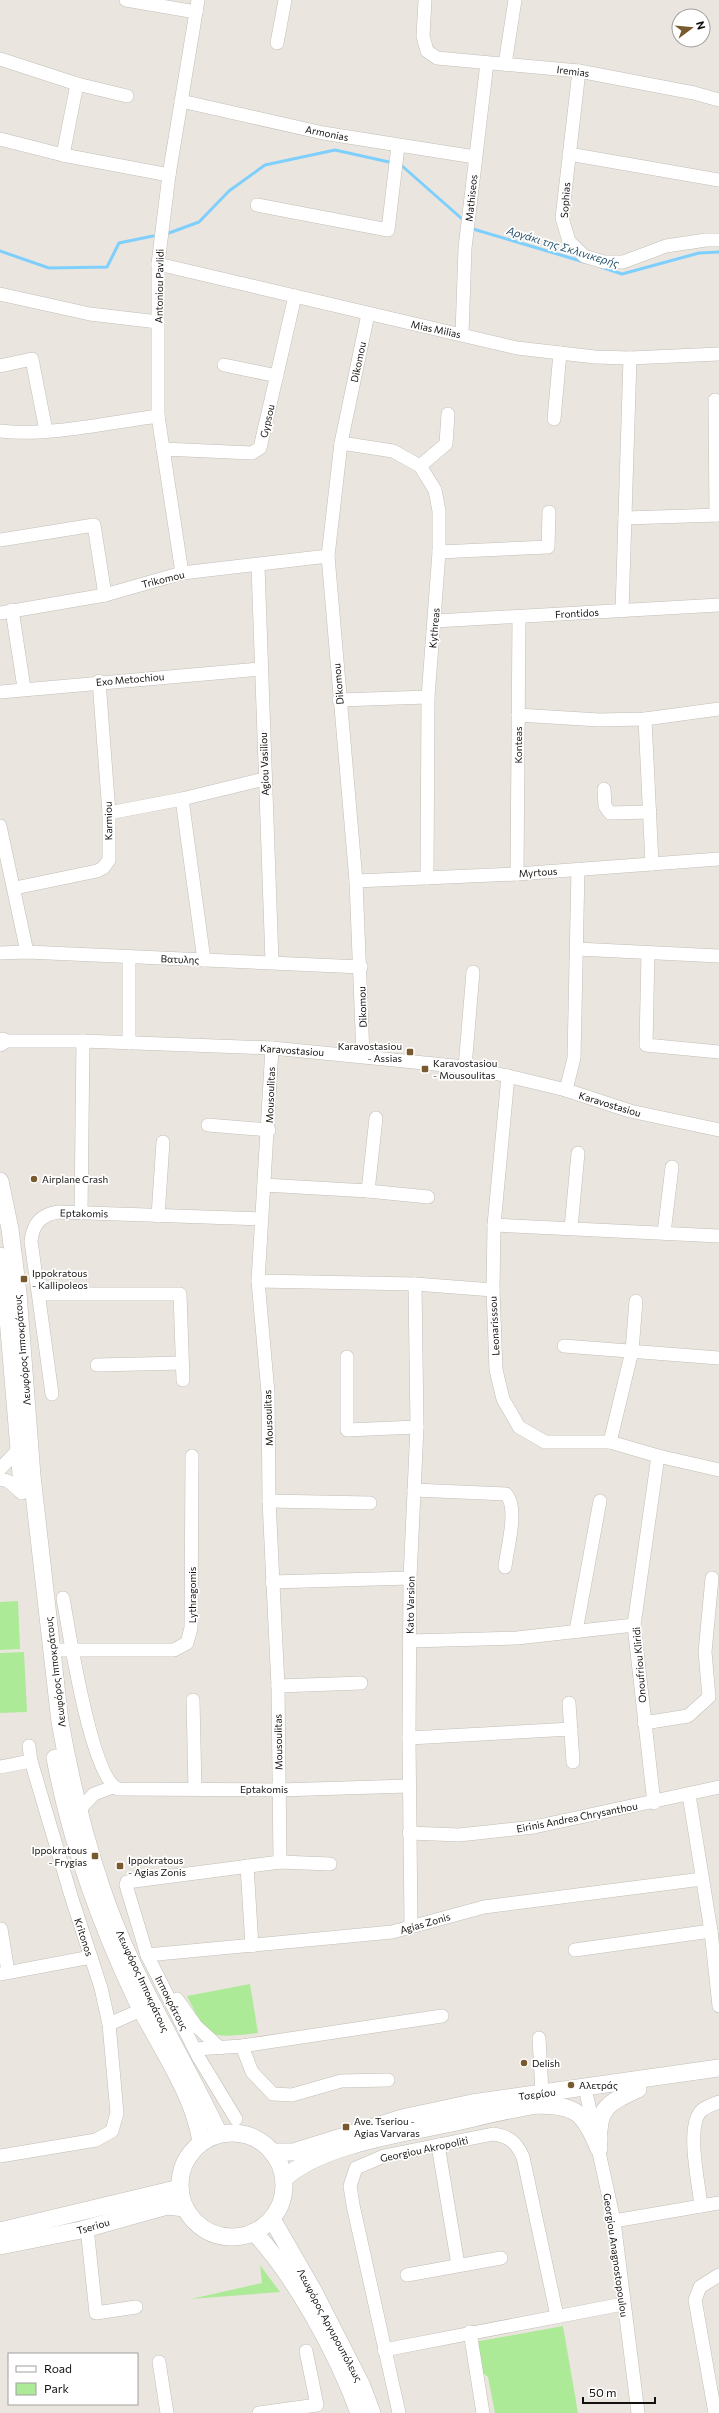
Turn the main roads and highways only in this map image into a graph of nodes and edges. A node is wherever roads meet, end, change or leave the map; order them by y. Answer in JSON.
{"nodes":[{"id":1,"x":0,"y":1181,"type":"edge"},
{"id":2,"x":0,"y":1256,"type":"edge"},
{"id":3,"x":719,"y":2068,"type":"edge"},
{"id":4,"x":719,"y":2080,"type":"edge"},
{"id":5,"x":638,"y":2088,"type":"junction"},
{"id":6,"x":539,"y":2099,"type":"junction"},
{"id":7,"x":219,"y":2134,"type":"junction"},
{"id":8,"x":202,"y":2142,"type":"junction"},
{"id":9,"x":272,"y":2152,"type":"junction"},
{"id":10,"x":284,"y":2179,"type":"junction"},
{"id":11,"x":180,"y":2188,"type":"junction"},
{"id":12,"x":185,"y":2208,"type":"junction"},
{"id":13,"x":272,"y":2219,"type":"junction"},
{"id":14,"x":0,"y":2231,"type":"edge"},
{"id":15,"x":254,"y":2232,"type":"junction"},
{"id":16,"x":0,"y":2246,"type":"edge"},
{"id":17,"x":359,"y":2413,"type":"edge"},
{"id":18,"x":372,"y":2413,"type":"edge"}],
"edges":[{"from":1,"to":7,"type":"main road","name":"Λεωφόρος Ιπποκράτους"},
{"from":2,"to":8,"type":"main road","name":"Λεωφόρος Ιπποκράτους"},
{"from":3,"to":6,"type":"main road","name":"Τσερίου"},
{"from":4,"to":5,"type":"main road"},
{"from":5,"to":6,"type":"main road"},
{"from":5,"to":6,"type":"main road"},
{"from":6,"to":9,"type":"main road","name":"Τσερίου"},
{"from":6,"to":10,"type":"main road","name":"Τσερίου"},
{"from":7,"to":8,"type":"main road"},
{"from":7,"to":9,"type":"main road"},
{"from":8,"to":11,"type":"main road"},
{"from":9,"to":10,"type":"main road"},
{"from":10,"to":13,"type":"main road"},
{"from":11,"to":12,"type":"main road"},
{"from":11,"to":14,"type":"main road","name":"Tseriou"},
{"from":12,"to":15,"type":"main road"},
{"from":12,"to":16,"type":"main road","name":"Tseriou"},
{"from":13,"to":15,"type":"main road"},
{"from":13,"to":18,"type":"main road","name":"Λεωφόρος Αργυρουπόλεως"},
{"from":15,"to":17,"type":"main road","name":"Λεωφόρος Αργυρουπόλεως"}]}
